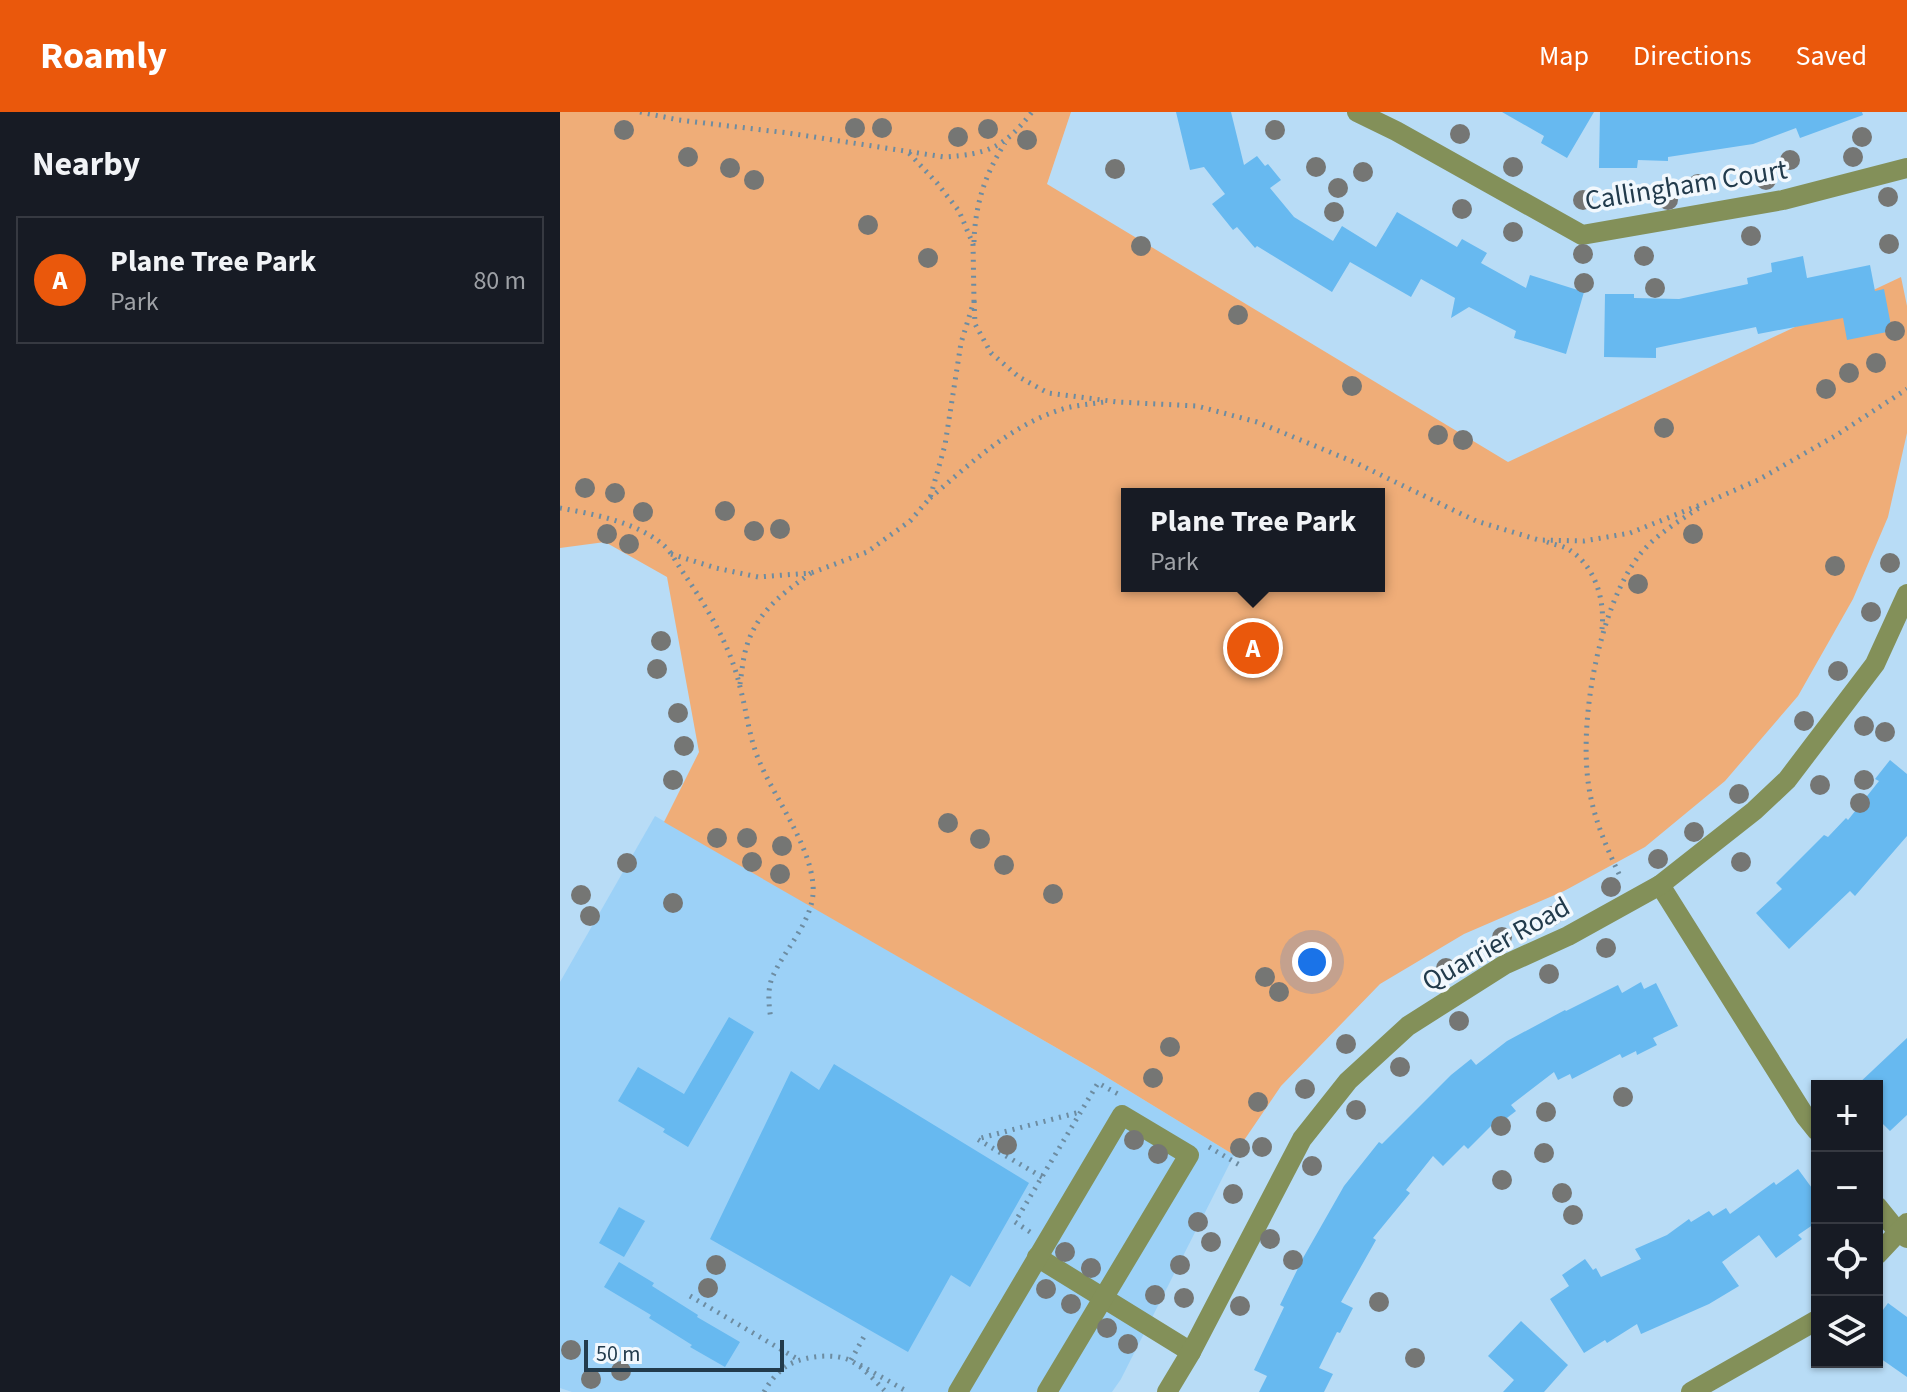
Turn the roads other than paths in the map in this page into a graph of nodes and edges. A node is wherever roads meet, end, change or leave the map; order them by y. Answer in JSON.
{"nodes":[{"id":1,"x":1357,"y":112,"type":"edge"},
{"id":2,"x":1907,"y":168,"type":"edge"},
{"id":3,"x":1907,"y":594,"type":"edge"},
{"id":4,"x":1660,"y":885,"type":"junction"},
{"id":5,"x":1811,"y":1124,"type":"edge"},
{"id":6,"x":1883,"y":1212,"type":"edge"},
{"id":7,"x":1904,"y":1231,"type":"edge"},
{"id":8,"x":1883,"y":1250,"type":"edge"},
{"id":9,"x":1037,"y":1257,"type":"junction"},
{"id":10,"x":1104,"y":1298,"type":"junction"},
{"id":11,"x":1811,"y":1323,"type":"edge"},
{"id":12,"x":1191,"y":1352,"type":"junction"},
{"id":13,"x":958,"y":1392,"type":"edge"},
{"id":14,"x":1047,"y":1392,"type":"edge"},
{"id":15,"x":1167,"y":1392,"type":"edge"},
{"id":16,"x":1691,"y":1392,"type":"edge"}],
"edges":[{"from":1,"to":2,"type":"street","name":"Callingham Court"},
{"from":3,"to":4,"type":"street","name":"Quarrier Road"},
{"from":4,"to":5,"type":"street"},
{"from":4,"to":12,"type":"street","name":"Quarrier Road"},
{"from":6,"to":7,"type":"street"},
{"from":7,"to":8,"type":"street"},
{"from":9,"to":10,"type":"street"},
{"from":9,"to":10,"type":"street"},
{"from":9,"to":13,"type":"street"},
{"from":10,"to":12,"type":"street"},
{"from":10,"to":14,"type":"street"},
{"from":11,"to":16,"type":"street"},
{"from":12,"to":15,"type":"street","name":"Quarrier Road"}]}
